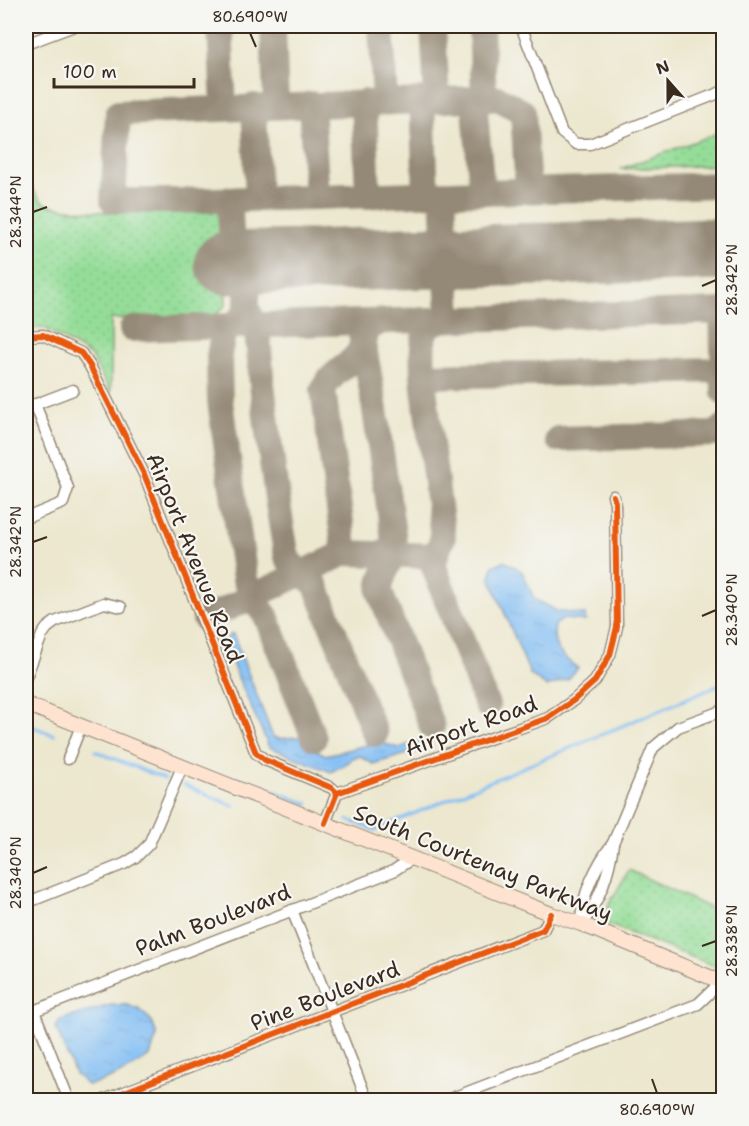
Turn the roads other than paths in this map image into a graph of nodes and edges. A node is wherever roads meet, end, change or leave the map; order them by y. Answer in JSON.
{"nodes":[{"id":1,"x":74,"y":26,"type":"edge"},
{"id":2,"x":520,"y":26,"type":"edge"},
{"id":3,"x":26,"y":45,"type":"edge"},
{"id":4,"x":723,"y":91,"type":"edge"},
{"id":5,"x":26,"y":336,"type":"edge"},
{"id":6,"x":73,"y":390,"type":"dead end"},
{"id":7,"x":30,"y":406,"type":"edge"},
{"id":8,"x":613,"y":496,"type":"dead end"},
{"id":9,"x":26,"y":518,"type":"edge"},
{"id":10,"x":121,"y":607,"type":"dead end"},
{"id":11,"x":26,"y":676,"type":"edge"},
{"id":12,"x":26,"y":704,"type":"edge"},
{"id":13,"x":723,"y":710,"type":"edge"},
{"id":14,"x":81,"y":726,"type":"junction"},
{"id":15,"x":68,"y":759,"type":"dead end"},
{"id":16,"x":182,"y":767,"type":"junction"},
{"id":17,"x":337,"y":793,"type":"junction"},
{"id":18,"x":325,"y":823,"type":"junction"},
{"id":19,"x":413,"y":858,"type":"junction"},
{"id":20,"x":26,"y":903,"type":"edge"},
{"id":21,"x":292,"y":910,"type":"junction"},
{"id":22,"x":551,"y":914,"type":"junction"},
{"id":23,"x":581,"y":924,"type":"junction"},
{"id":24,"x":722,"y":982,"type":"edge"},
{"id":25,"x":30,"y":1012,"type":"edge"},
{"id":26,"x":333,"y":1012,"type":"junction"},
{"id":27,"x":69,"y":1101,"type":"edge"},
{"id":28,"x":104,"y":1101,"type":"edge"},
{"id":29,"x":367,"y":1101,"type":"edge"},
{"id":30,"x":447,"y":1101,"type":"edge"}],
"edges":[{"from":1,"to":3,"type":"street"},
{"from":2,"to":4,"type":"street"},
{"from":5,"to":17,"type":"street","name":"Airport Avenue Road"},
{"from":6,"to":7,"type":"street"},
{"from":7,"to":9,"type":"street"},
{"from":8,"to":17,"type":"street","name":"Airport Road"},
{"from":10,"to":11,"type":"street"},
{"from":12,"to":14,"type":"main road","name":"South Courtenay Parkway"},
{"from":13,"to":23,"type":"street"},
{"from":14,"to":15,"type":"street"},
{"from":14,"to":16,"type":"main road","name":"South Courtenay Parkway"},
{"from":16,"to":18,"type":"main road","name":"South Courtenay Parkway"},
{"from":16,"to":20,"type":"street"},
{"from":17,"to":18,"type":"street"},
{"from":18,"to":19,"type":"main road","name":"South Courtenay Parkway"},
{"from":19,"to":21,"type":"street","name":"Palm Boulevard"},
{"from":19,"to":22,"type":"main road","name":"South Courtenay Parkway"},
{"from":21,"to":25,"type":"street","name":"Palm Boulevard"},
{"from":21,"to":26,"type":"street"},
{"from":22,"to":23,"type":"main road","name":"South Courtenay Parkway"},
{"from":22,"to":26,"type":"street","name":"Pine Boulevard"},
{"from":23,"to":24,"type":"main road","name":"South Courtenay Parkway"},
{"from":24,"to":30,"type":"street"},
{"from":25,"to":27,"type":"street"},
{"from":26,"to":28,"type":"street","name":"Pine Boulevard"},
{"from":26,"to":29,"type":"street"}]}
